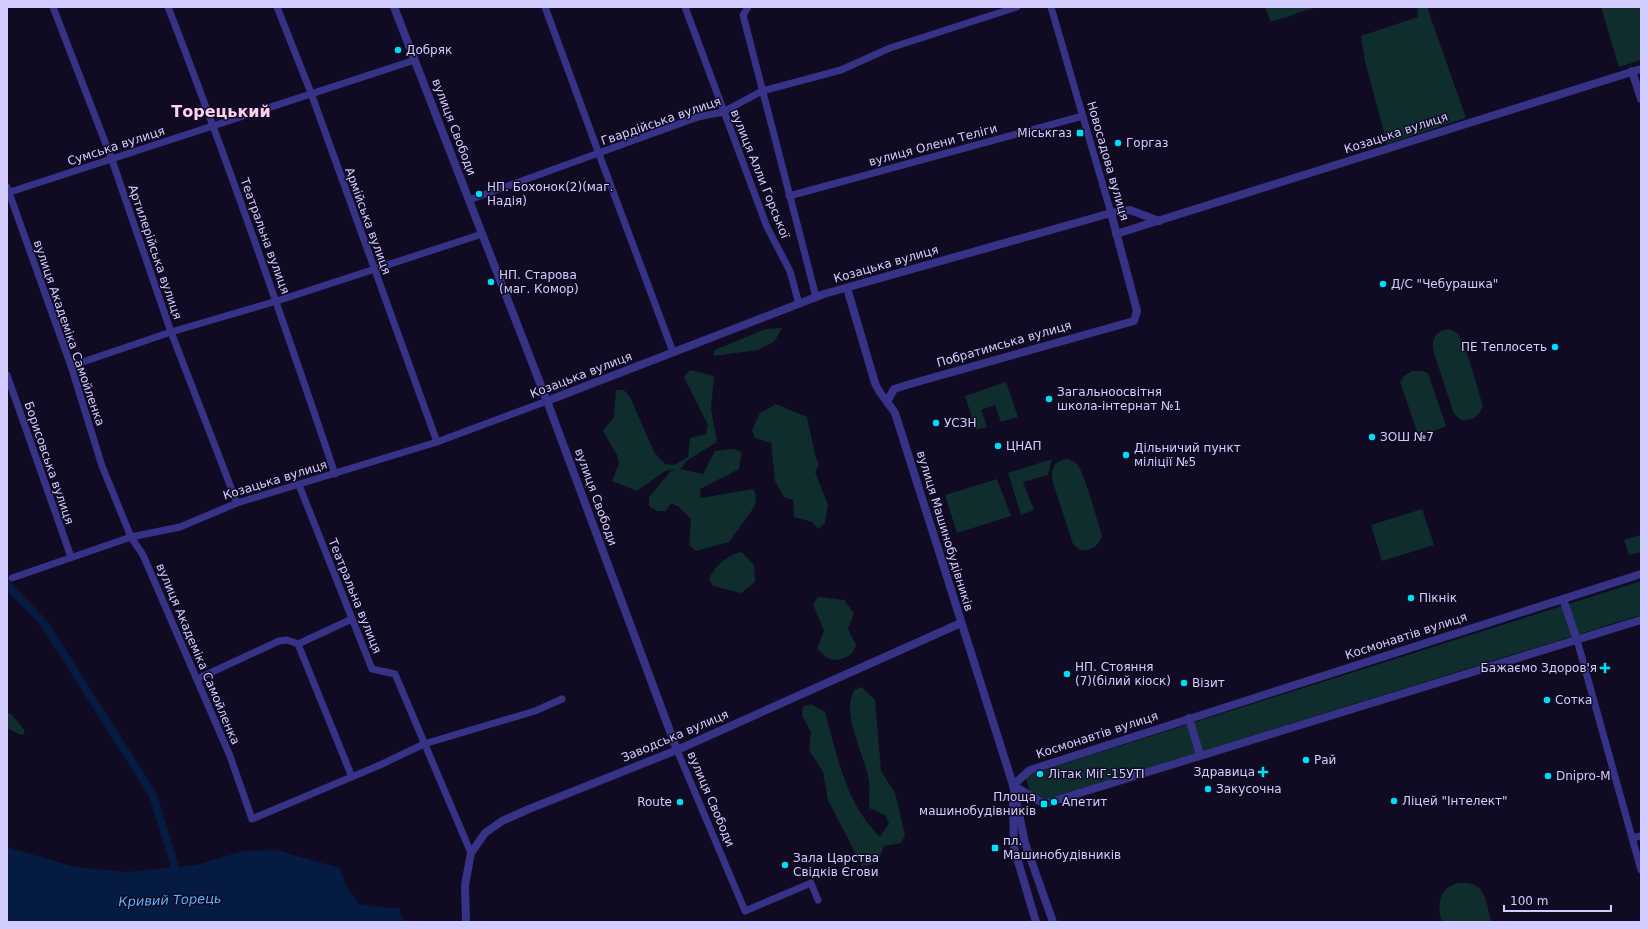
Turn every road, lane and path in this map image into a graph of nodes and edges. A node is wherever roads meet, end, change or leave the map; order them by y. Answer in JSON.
{"nodes":[{"id":1,"x":53,"y":7,"type":"edge"},
{"id":2,"x":168,"y":7,"type":"edge"},
{"id":3,"x":277,"y":7,"type":"edge"},
{"id":4,"x":545,"y":7,"type":"edge"},
{"id":5,"x":685,"y":7,"type":"edge"},
{"id":6,"x":748,"y":7,"type":"edge"},
{"id":7,"x":1017,"y":7,"type":"edge"},
{"id":8,"x":1051,"y":7,"type":"edge"},
{"id":9,"x":396,"y":8,"type":"edge"},
{"id":10,"x":415,"y":60,"type":"junction"},
{"id":11,"x":1641,"y":69,"type":"edge"},
{"id":12,"x":1632,"y":71,"type":"junction"},
{"id":13,"x":762,"y":91,"type":"junction"},
{"id":14,"x":311,"y":93,"type":"junction"},
{"id":15,"x":1641,"y":99,"type":"edge"},
{"id":16,"x":723,"y":112,"type":"junction"},
{"id":17,"x":1083,"y":116,"type":"junction"},
{"id":18,"x":214,"y":125,"type":"junction"},
{"id":19,"x":598,"y":154,"type":"junction"},
{"id":20,"x":112,"y":160,"type":"junction"},
{"id":21,"x":8,"y":191,"type":"edge"},
{"id":22,"x":789,"y":196,"type":"junction"},
{"id":23,"x":469,"y":200,"type":"junction"},
{"id":24,"x":1111,"y":212,"type":"junction"},
{"id":25,"x":1159,"y":221,"type":"junction"},
{"id":26,"x":482,"y":234,"type":"junction"},
{"id":27,"x":1116,"y":234,"type":"junction"},
{"id":28,"x":374,"y":270,"type":"junction"},
{"id":29,"x":847,"y":288,"type":"junction"},
{"id":30,"x":816,"y":297,"type":"junction"},
{"id":31,"x":277,"y":302,"type":"junction"},
{"id":32,"x":799,"y":304,"type":"junction"},
{"id":33,"x":1134,"y":321,"type":"joint"},
{"id":34,"x":171,"y":332,"type":"junction"},
{"id":35,"x":673,"y":352,"type":"junction"},
{"id":36,"x":71,"y":366,"type":"junction"},
{"id":37,"x":7,"y":375,"type":"edge"},
{"id":38,"x":888,"y":400,"type":"junction"},
{"id":39,"x":547,"y":401,"type":"junction"},
{"id":40,"x":436,"y":442,"type":"junction"},
{"id":41,"x":335,"y":474,"type":"junction"},
{"id":42,"x":299,"y":485,"type":"junction"},
{"id":43,"x":237,"y":503,"type":"junction"},
{"id":44,"x":131,"y":537,"type":"junction"},
{"id":45,"x":71,"y":557,"type":"junction"},
{"id":46,"x":1641,"y":574,"type":"edge"},
{"id":47,"x":12,"y":578,"type":"dead end"},
{"id":48,"x":1563,"y":599,"type":"junction"},
{"id":49,"x":352,"y":619,"type":"junction"},
{"id":50,"x":1641,"y":620,"type":"edge"},
{"id":51,"x":961,"y":623,"type":"junction"},
{"id":52,"x":1577,"y":640,"type":"junction"},
{"id":53,"x":298,"y":644,"type":"junction"},
{"id":54,"x":197,"y":679,"type":"junction"},
{"id":55,"x":562,"y":699,"type":"dead end"},
{"id":56,"x":1189,"y":718,"type":"junction"},
{"id":57,"x":424,"y":744,"type":"junction"},
{"id":58,"x":677,"y":750,"type":"junction"},
{"id":59,"x":1200,"y":756,"type":"junction"},
{"id":60,"x":352,"y":777,"type":"junction"},
{"id":61,"x":1013,"y":785,"type":"junction"},
{"id":62,"x":1641,"y":836,"type":"edge"},
{"id":63,"x":1632,"y":838,"type":"junction"},
{"id":64,"x":472,"y":853,"type":"junction"},
{"id":65,"x":1641,"y":870,"type":"edge"},
{"id":66,"x":818,"y":900,"type":"dead end"},
{"id":67,"x":466,"y":922,"type":"edge"},
{"id":68,"x":1036,"y":922,"type":"edge"},
{"id":69,"x":1053,"y":922,"type":"edge"}],
"edges":[{"from":1,"to":20,"type":"street","name":"Артилерійська вулиця"},
{"from":2,"to":18,"type":"street","name":"Театральна вулиця"},
{"from":3,"to":14,"type":"street","name":"Армійська вулиця"},
{"from":4,"to":19,"type":"street"},
{"from":5,"to":16,"type":"street","name":"вулиця Алли Горської"},
{"from":6,"to":13,"type":"street","name":"вулиця Алли Горської"},
{"from":7,"to":13,"type":"street","name":"Гвардійська вулиця"},
{"from":8,"to":17,"type":"street","name":"Новосадова вулиця"},
{"from":9,"to":10,"type":"street","name":"вулиця Свободи"},
{"from":10,"to":14,"type":"street","name":"Сумська вулиця"},
{"from":10,"to":23,"type":"street","name":"вулиця Свободи"},
{"from":11,"to":12,"type":"street","name":"Козацька вулиця"},
{"from":12,"to":15,"type":"street"},
{"from":12,"to":25,"type":"street","name":"Козацька вулиця"},
{"from":13,"to":16,"type":"street","name":"Гвардійська вулиця"},
{"from":13,"to":22,"type":"street","name":"вулиця Алли Горської"},
{"from":14,"to":18,"type":"street","name":"Сумська вулиця"},
{"from":14,"to":28,"type":"street","name":"Армійська вулиця"},
{"from":16,"to":19,"type":"street","name":"Гвардійська вулиця"},
{"from":16,"to":32,"type":"street","name":"вулиця Алли Горської"},
{"from":17,"to":22,"type":"street","name":"вулиця Олени Теліги"},
{"from":17,"to":24,"type":"street","name":"Новосадова вулиця"},
{"from":18,"to":20,"type":"street","name":"Сумська вулиця"},
{"from":18,"to":31,"type":"street","name":"Театральна вулиця"},
{"from":19,"to":23,"type":"street","name":"Гвардійська вулиця"},
{"from":19,"to":35,"type":"street"},
{"from":20,"to":21,"type":"street","name":"Сумська вулиця"},
{"from":20,"to":34,"type":"street","name":"Артилерійська вулиця"},
{"from":21,"to":36,"type":"street","name":"вулиця Академіка Самойленка"},
{"from":22,"to":30,"type":"street","name":"вулиця Алли Горської"},
{"from":23,"to":26,"type":"street","name":"вулиця Свободи"},
{"from":24,"to":25,"type":"street","name":"Козацька вулиця"},
{"from":24,"to":27,"type":"street","name":"Новосадова вулиця"},
{"from":24,"to":29,"type":"street","name":"Козацька вулиця"},
{"from":25,"to":27,"type":"street","name":"Козацька вулиця"},
{"from":26,"to":28,"type":"street"},
{"from":26,"to":39,"type":"street","name":"вулиця Свободи"},
{"from":27,"to":33,"type":"street","name":"Новосадова вулиця"},
{"from":28,"to":31,"type":"street"},
{"from":28,"to":40,"type":"street","name":"Армійська вулиця"},
{"from":29,"to":30,"type":"street","name":"Козацька вулиця"},
{"from":29,"to":38,"type":"street","name":"вулиця Машинобудівників"},
{"from":30,"to":32,"type":"street","name":"Козацька вулиця"},
{"from":31,"to":34,"type":"street"},
{"from":31,"to":41,"type":"street","name":"Театральна вулиця"},
{"from":32,"to":35,"type":"street","name":"Козацька вулиця"},
{"from":33,"to":38,"type":"street","name":"Побратимська вулиця"},
{"from":34,"to":36,"type":"street"},
{"from":34,"to":43,"type":"street","name":"Артилерійська вулиця"},
{"from":35,"to":39,"type":"street","name":"Козацька вулиця"},
{"from":36,"to":44,"type":"street","name":"вулиця Академіка Самойленка"},
{"from":37,"to":45,"type":"street","name":"Борисовська вулиця"},
{"from":38,"to":51,"type":"street","name":"вулиця Машинобудівників"},
{"from":39,"to":40,"type":"street","name":"Козацька вулиця"},
{"from":39,"to":58,"type":"street","name":"вулиця Свободи"},
{"from":40,"to":41,"type":"street","name":"Козацька вулиця"},
{"from":41,"to":42,"type":"street","name":"Козацька вулиця"},
{"from":42,"to":43,"type":"street","name":"Козацька вулиця"},
{"from":42,"to":49,"type":"street","name":"Театральна вулиця"},
{"from":43,"to":44,"type":"street","name":"Козацька вулиця"},
{"from":44,"to":45,"type":"street","name":"Козацька вулиця"},
{"from":44,"to":54,"type":"street","name":"вулиця Академіка Самойленка"},
{"from":45,"to":47,"type":"street","name":"Козацька вулиця"},
{"from":46,"to":48,"type":"street","name":"Космонавтів вулиця"},
{"from":48,"to":52,"type":"street"},
{"from":48,"to":56,"type":"street","name":"Космонавтів вулиця"},
{"from":49,"to":53,"type":"street"},
{"from":49,"to":57,"type":"street","name":"Театральна вулиця"},
{"from":50,"to":52,"type":"street"},
{"from":51,"to":58,"type":"street","name":"Заводська вулиця"},
{"from":51,"to":61,"type":"street","name":"вулиця Машинобудівників"},
{"from":52,"to":59,"type":"street"},
{"from":52,"to":63,"type":"street"},
{"from":53,"to":54,"type":"street"},
{"from":53,"to":60,"type":"street"},
{"from":54,"to":60,"type":"street","name":"вулиця Академіка Самойленка"},
{"from":55,"to":57,"type":"street","name":"вулиця Академіка Самойленка"},
{"from":56,"to":59,"type":"street"},
{"from":56,"to":61,"type":"street","name":"Космонавтів вулиця"},
{"from":57,"to":60,"type":"street","name":"вулиця Академіка Самойленка"},
{"from":57,"to":64,"type":"street","name":"Театральна вулиця"},
{"from":58,"to":64,"type":"street","name":"Заводська вулиця"},
{"from":58,"to":66,"type":"street","name":"вулиця Свободи"},
{"from":59,"to":61,"type":"street"},
{"from":61,"to":68,"type":"street","name":"вулиця Машинобудівників"},
{"from":61,"to":69,"type":"street","name":"вулиця Машинобудівників"},
{"from":62,"to":63,"type":"street"},
{"from":63,"to":65,"type":"street"},
{"from":64,"to":67,"type":"street","name":"Заводська вулиця"}]}
